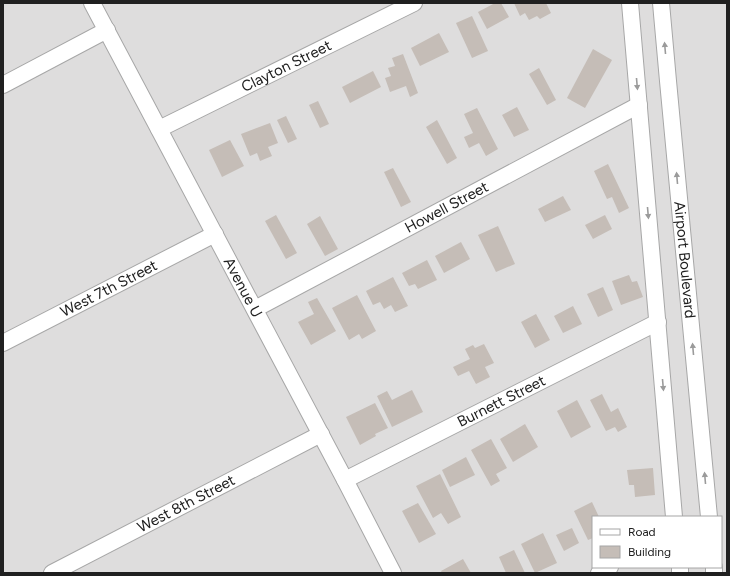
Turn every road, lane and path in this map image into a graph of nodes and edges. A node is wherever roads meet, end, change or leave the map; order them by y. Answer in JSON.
{"nodes":[{"id":1,"x":92,"y":3,"type":"edge"},
{"id":2,"x":414,"y":3,"type":"edge"},
{"id":3,"x":630,"y":3,"type":"edge"},
{"id":4,"x":661,"y":3,"type":"edge"},
{"id":5,"x":107,"y":30,"type":"junction"},
{"id":6,"x":3,"y":85,"type":"edge"},
{"id":7,"x":639,"y":105,"type":"junction"},
{"id":8,"x":159,"y":129,"type":"junction"},
{"id":9,"x":215,"y":234,"type":"junction"},
{"id":10,"x":255,"y":309,"type":"junction"},
{"id":11,"x":658,"y":322,"type":"junction"},
{"id":12,"x":3,"y":343,"type":"edge"},
{"id":13,"x":321,"y":434,"type":"junction"},
{"id":14,"x":345,"y":480,"type":"junction"},
{"id":15,"x":674,"y":516,"type":"edge"},
{"id":16,"x":709,"y":516,"type":"edge"},
{"id":17,"x":608,"y":568,"type":"edge"},
{"id":18,"x":52,"y":573,"type":"edge"},
{"id":19,"x":393,"y":573,"type":"edge"},
{"id":20,"x":598,"y":573,"type":"edge"}],
"edges":[{"from":1,"to":5,"type":"street","name":"Avenue U"},
{"from":2,"to":8,"type":"street","name":"Clayton Street"},
{"from":3,"to":7,"type":"street","one_way":true},
{"from":16,"to":4,"type":"street","name":"Airport Boulevard","one_way":true},
{"from":5,"to":6,"type":"street"},
{"from":5,"to":8,"type":"street","name":"Avenue U"},
{"from":7,"to":10,"type":"street","name":"Howell Street"},
{"from":7,"to":11,"type":"street","one_way":true},
{"from":8,"to":9,"type":"street","name":"Avenue U"},
{"from":9,"to":10,"type":"street","name":"Avenue U"},
{"from":9,"to":12,"type":"street","name":"West 7th Street"},
{"from":10,"to":13,"type":"street","name":"Avenue U"},
{"from":11,"to":14,"type":"street","name":"Burnett Street"},
{"from":11,"to":15,"type":"street","one_way":true},
{"from":13,"to":14,"type":"street","name":"Avenue U"},
{"from":13,"to":18,"type":"street","name":"West 8th Street"},
{"from":14,"to":19,"type":"street","name":"Avenue U"},
{"from":17,"to":20,"type":"street"}]}
